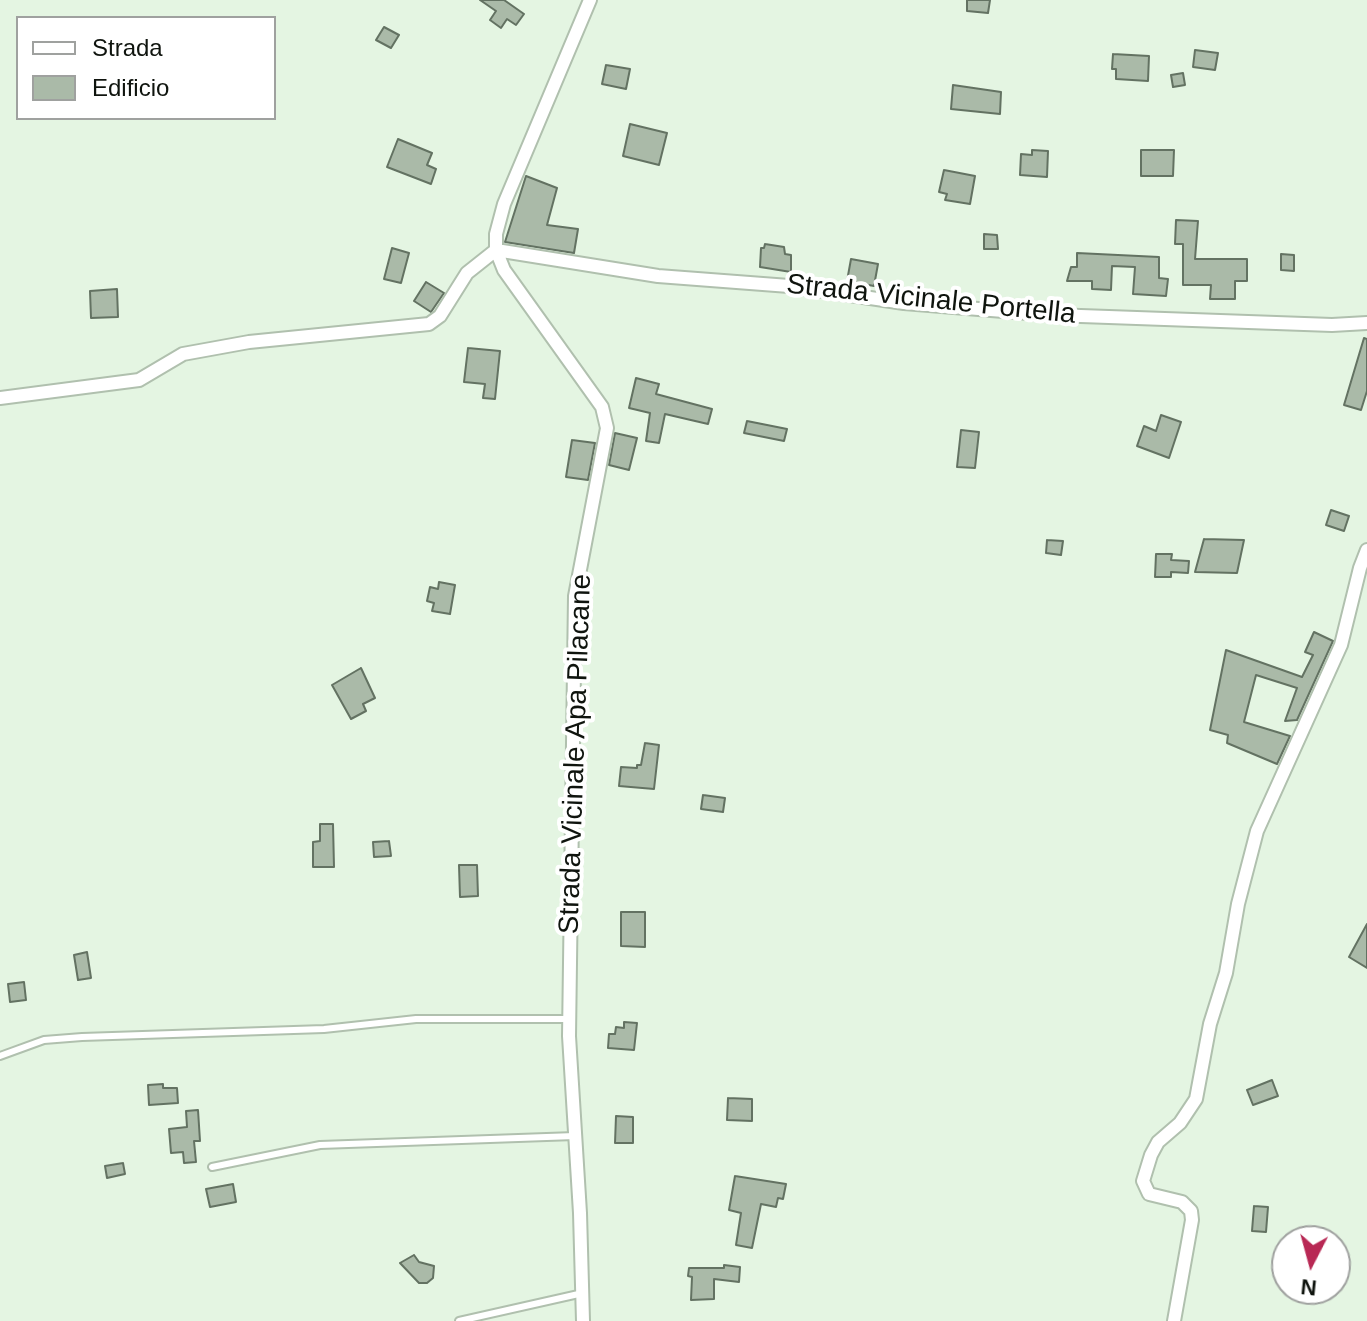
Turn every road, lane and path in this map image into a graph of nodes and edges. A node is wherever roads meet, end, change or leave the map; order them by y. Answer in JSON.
{"nodes":[{"id":1,"x":590,"y":0,"type":"edge"},
{"id":2,"x":496,"y":250,"type":"junction"},
{"id":3,"x":1367,"y":323,"type":"edge"},
{"id":4,"x":0,"y":398,"type":"edge"},
{"id":5,"x":1367,"y":550,"type":"edge"},
{"id":6,"x":569,"y":1019,"type":"junction"},
{"id":7,"x":0,"y":1056,"type":"edge"},
{"id":8,"x":575,"y":1136,"type":"junction"},
{"id":9,"x":212,"y":1167,"type":"dead end"},
{"id":10,"x":583,"y":1293,"type":"junction"},
{"id":11,"x":459,"y":1321,"type":"edge"},
{"id":12,"x":583,"y":1321,"type":"edge"},
{"id":13,"x":1174,"y":1321,"type":"edge"}],
"edges":[{"from":1,"to":2,"type":"street"},
{"from":2,"to":3,"type":"street","name":"Strada Vicinale Portella"},
{"from":2,"to":4,"type":"street"},
{"from":2,"to":6,"type":"street","name":"Strada Vicinale Apa Pilacane"},
{"from":5,"to":13,"type":"street"},
{"from":6,"to":7,"type":"lane"},
{"from":6,"to":8,"type":"street","name":"Strada Vicinale Apa Pilacane"},
{"from":8,"to":9,"type":"lane"},
{"from":8,"to":10,"type":"street","name":"Strada Vicinale Apa Pilacane"},
{"from":10,"to":11,"type":"lane"},
{"from":10,"to":12,"type":"street","name":"Strada Vicinale Apa Pilacane"}]}
